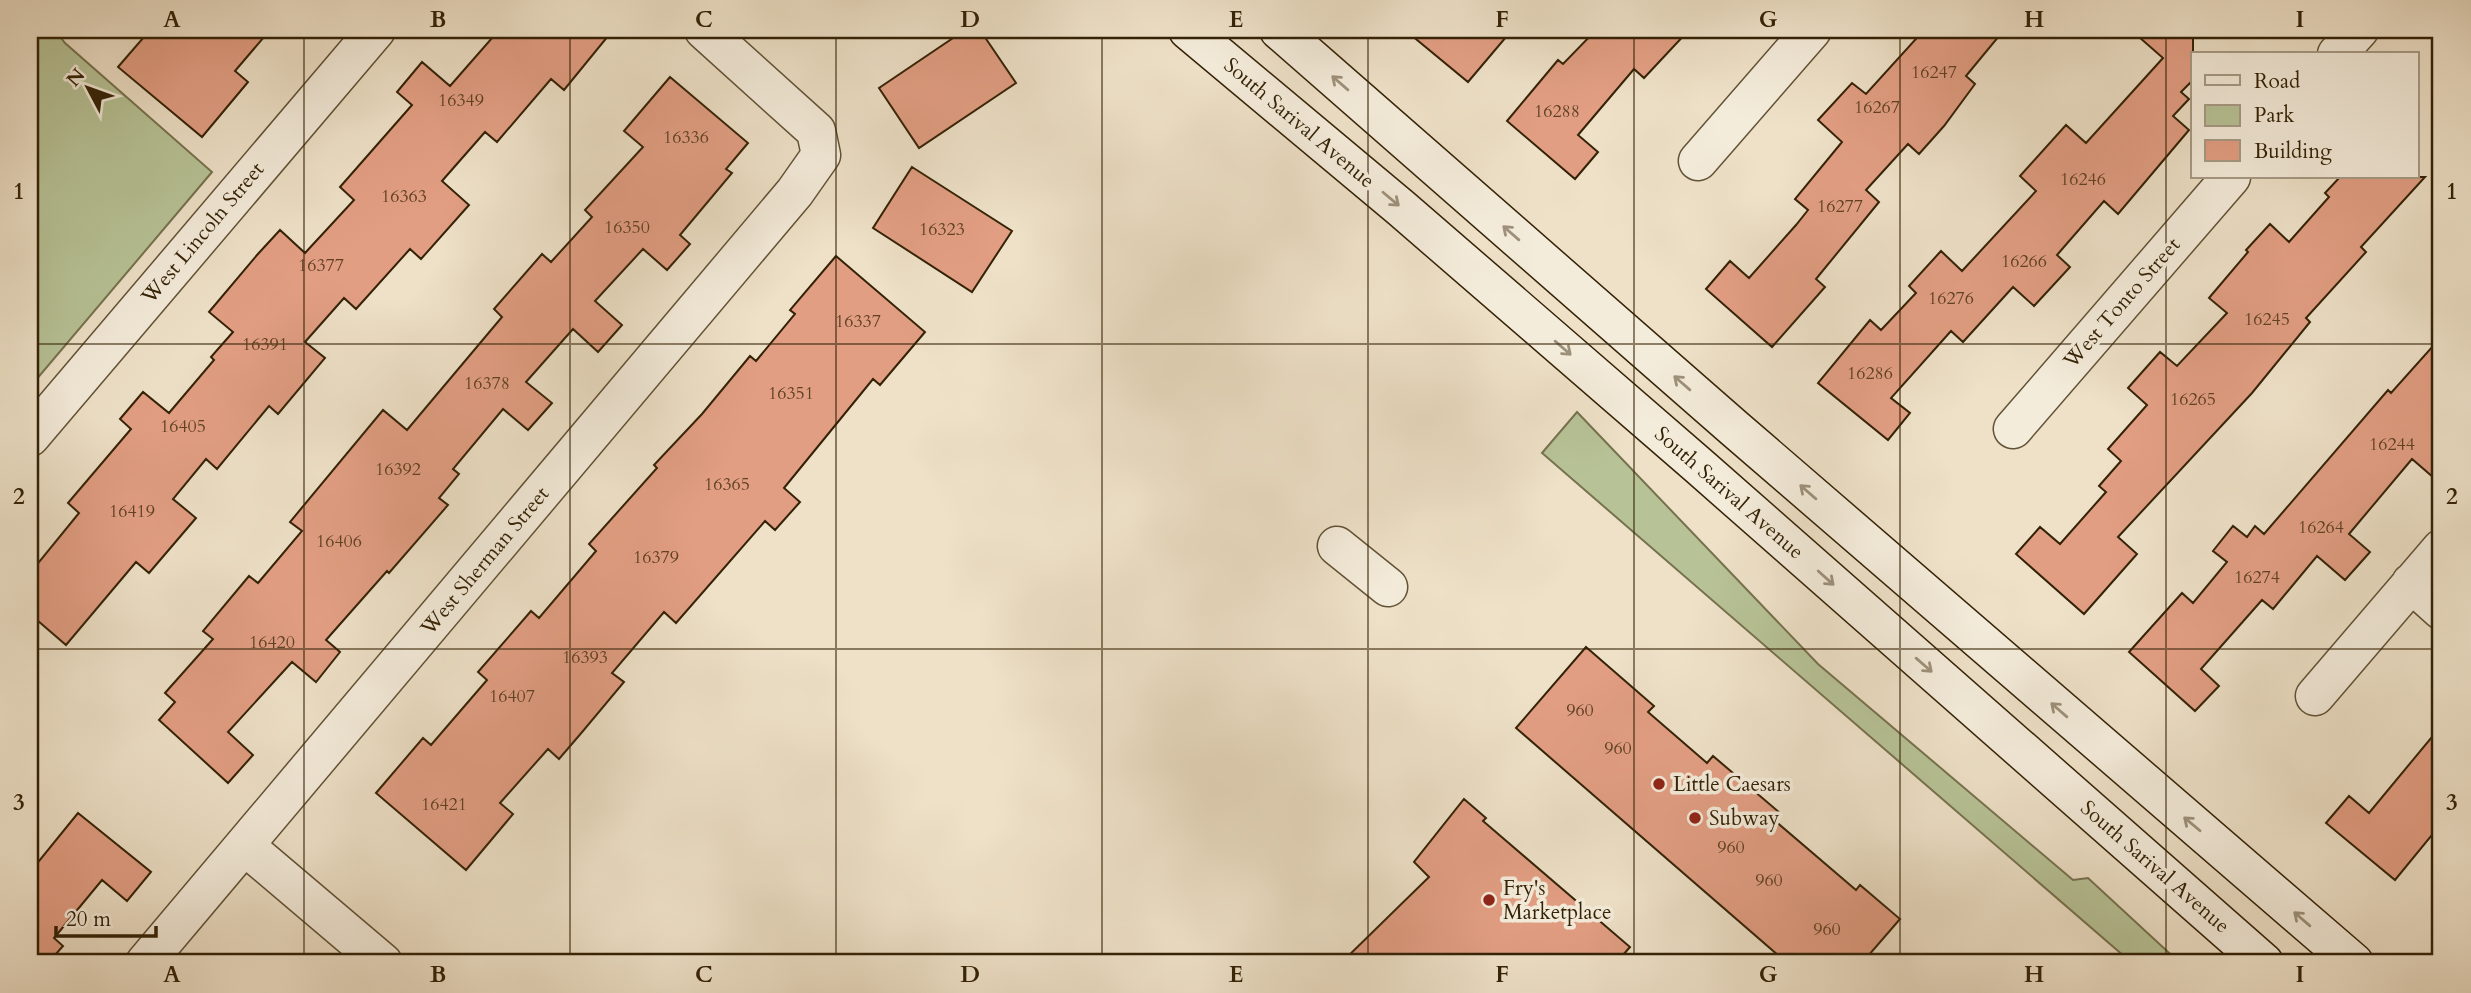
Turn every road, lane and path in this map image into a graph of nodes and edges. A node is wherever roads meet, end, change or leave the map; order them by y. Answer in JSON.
{"nodes":[{"id":1,"x":376,"y":30,"type":"edge"},
{"id":2,"x":704,"y":30,"type":"edge"},
{"id":3,"x":1188,"y":30,"type":"edge"},
{"id":4,"x":1279,"y":30,"type":"edge"},
{"id":5,"x":1812,"y":30,"type":"edge"},
{"id":6,"x":2359,"y":30,"type":"edge"},
{"id":7,"x":2339,"y":52,"type":"edge"},
{"id":8,"x":1698,"y":160,"type":"dead end"},
{"id":9,"x":2230,"y":178,"type":"edge"},
{"id":10,"x":1734,"y":428,"type":"junction"},
{"id":11,"x":2013,"y":429,"type":"dead end"},
{"id":12,"x":30,"y":437,"type":"edge"},
{"id":13,"x":1699,"y":466,"type":"junction"},
{"id":14,"x":1337,"y":546,"type":"dead end"},
{"id":15,"x":2441,"y":549,"type":"edge"},
{"id":16,"x":2411,"y":583,"type":"junction"},
{"id":17,"x":1388,"y":587,"type":"dead end"},
{"id":18,"x":2441,"y":610,"type":"edge"},
{"id":19,"x":2315,"y":696,"type":"dead end"},
{"id":20,"x":2110,"y":755,"type":"junction"},
{"id":21,"x":2075,"y":797,"type":"junction"},
{"id":22,"x":245,"y":846,"type":"junction"},
{"id":23,"x":145,"y":963,"type":"edge"},
{"id":24,"x":383,"y":963,"type":"edge"},
{"id":25,"x":2264,"y":963,"type":"edge"},
{"id":26,"x":2354,"y":963,"type":"edge"}],
"edges":[{"from":1,"to":12,"type":"main road","name":"West Lincoln Street"},
{"from":2,"to":22,"type":"main road","name":"West Sherman Street"},
{"from":3,"to":13,"type":"main road","name":"South Sarival Avenue","one_way":true},
{"from":10,"to":4,"type":"main road","one_way":true},
{"from":5,"to":8,"type":"main road"},
{"from":6,"to":7,"type":"main road"},
{"from":9,"to":11,"type":"main road","name":"West Tonto Street"},
{"from":10,"to":13,"type":"main road"},
{"from":20,"to":10,"type":"main road","one_way":true},
{"from":13,"to":21,"type":"main road","name":"South Sarival Avenue","one_way":true},
{"from":14,"to":17,"type":"main road"},
{"from":15,"to":16,"type":"main road"},
{"from":16,"to":18,"type":"main road"},
{"from":16,"to":19,"type":"main road"},
{"from":20,"to":21,"type":"main road"},
{"from":26,"to":20,"type":"main road","one_way":true},
{"from":21,"to":25,"type":"main road","name":"South Sarival Avenue"},
{"from":22,"to":23,"type":"main road","name":"West Sherman Street"},
{"from":22,"to":24,"type":"main road"}]}
